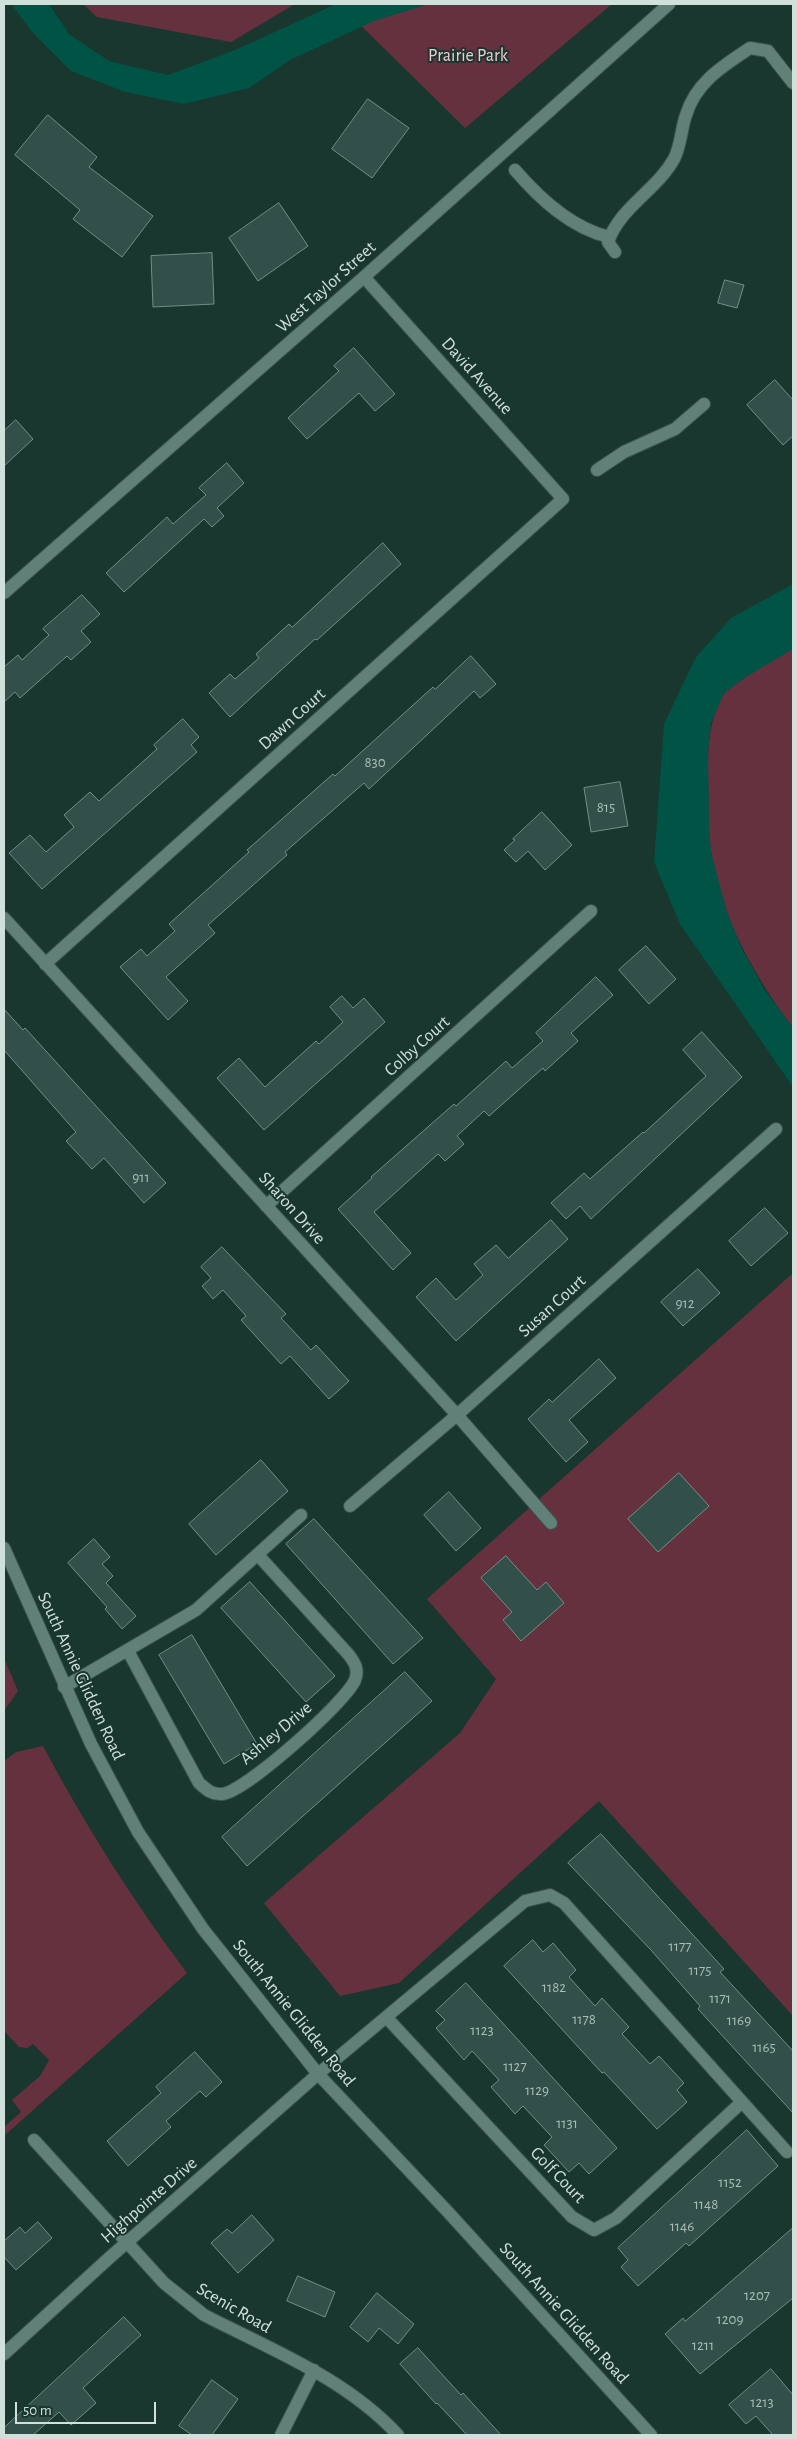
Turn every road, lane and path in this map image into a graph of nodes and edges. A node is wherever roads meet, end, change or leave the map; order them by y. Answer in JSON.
{"nodes":[{"id":1,"x":669,"y":4,"type":"edge"},
{"id":2,"x":793,"y":83,"type":"edge"},
{"id":3,"x":515,"y":170,"type":"dead end"},
{"id":4,"x":609,"y":237,"type":"junction"},
{"id":5,"x":615,"y":252,"type":"dead end"},
{"id":6,"x":364,"y":277,"type":"junction"},
{"id":7,"x":704,"y":404,"type":"dead end"},
{"id":8,"x":597,"y":470,"type":"dead end"},
{"id":9,"x":563,"y":499,"type":"joint"},
{"id":10,"x":4,"y":593,"type":"edge"},
{"id":11,"x":591,"y":911,"type":"dead end"},
{"id":12,"x":4,"y":918,"type":"edge"},
{"id":13,"x":45,"y":964,"type":"junction"},
{"id":14,"x":776,"y":1129,"type":"dead end"},
{"id":15,"x":266,"y":1206,"type":"junction"},
{"id":16,"x":457,"y":1415,"type":"junction"},
{"id":17,"x":350,"y":1506,"type":"dead end"},
{"id":18,"x":302,"y":1515,"type":"dead end"},
{"id":19,"x":551,"y":1523,"type":"dead end"},
{"id":20,"x":4,"y":1548,"type":"edge"},
{"id":21,"x":258,"y":1555,"type":"junction"},
{"id":22,"x":128,"y":1651,"type":"junction"},
{"id":23,"x":64,"y":1687,"type":"junction"},
{"id":24,"x":387,"y":2018,"type":"junction"},
{"id":25,"x":318,"y":2074,"type":"junction"},
{"id":26,"x":742,"y":2102,"type":"junction"},
{"id":27,"x":34,"y":2140,"type":"dead end"},
{"id":28,"x":787,"y":2152,"type":"dead end"},
{"id":29,"x":128,"y":2242,"type":"junction"},
{"id":30,"x":4,"y":2354,"type":"edge"},
{"id":31,"x":314,"y":2370,"type":"junction"},
{"id":32,"x":281,"y":2435,"type":"edge"},
{"id":33,"x":398,"y":2435,"type":"edge"},
{"id":34,"x":651,"y":2435,"type":"edge"}],
"edges":[{"from":1,"to":6,"type":"street","name":"West Taylor Street"},
{"from":2,"to":4,"type":"street"},
{"from":3,"to":4,"type":"street"},
{"from":4,"to":5,"type":"street"},
{"from":6,"to":9,"type":"street","name":"David Avenue"},
{"from":6,"to":10,"type":"street","name":"West Taylor Street"},
{"from":7,"to":8,"type":"street"},
{"from":9,"to":13,"type":"street","name":"Dawn Court"},
{"from":11,"to":15,"type":"street","name":"Colby Court"},
{"from":12,"to":13,"type":"street","name":"Sharon Drive"},
{"from":13,"to":15,"type":"street","name":"Sharon Drive"},
{"from":14,"to":16,"type":"street","name":"Susan Court"},
{"from":15,"to":16,"type":"street","name":"Sharon Drive"},
{"from":16,"to":17,"type":"street","name":"Susan Court"},
{"from":16,"to":19,"type":"street","name":"Sharon Drive"},
{"from":18,"to":21,"type":"street"},
{"from":20,"to":23,"type":"street","name":"South Annie Glidden Road"},
{"from":21,"to":22,"type":"street"},
{"from":21,"to":22,"type":"street","name":"Ashley Drive"},
{"from":22,"to":23,"type":"street"},
{"from":23,"to":25,"type":"street","name":"South Annie Glidden Road"},
{"from":24,"to":25,"type":"street"},
{"from":24,"to":26,"type":"street"},
{"from":24,"to":26,"type":"street","name":"Golf Court"},
{"from":25,"to":29,"type":"street","name":"Highpointe Drive"},
{"from":25,"to":34,"type":"street","name":"South Annie Glidden Road"},
{"from":26,"to":28,"type":"street"},
{"from":27,"to":29,"type":"street","name":"Scenic Road"},
{"from":29,"to":30,"type":"street","name":"Highpointe Drive"},
{"from":29,"to":31,"type":"street","name":"Scenic Road"},
{"from":31,"to":32,"type":"street"},
{"from":31,"to":33,"type":"street","name":"Scenic Road"}]}
